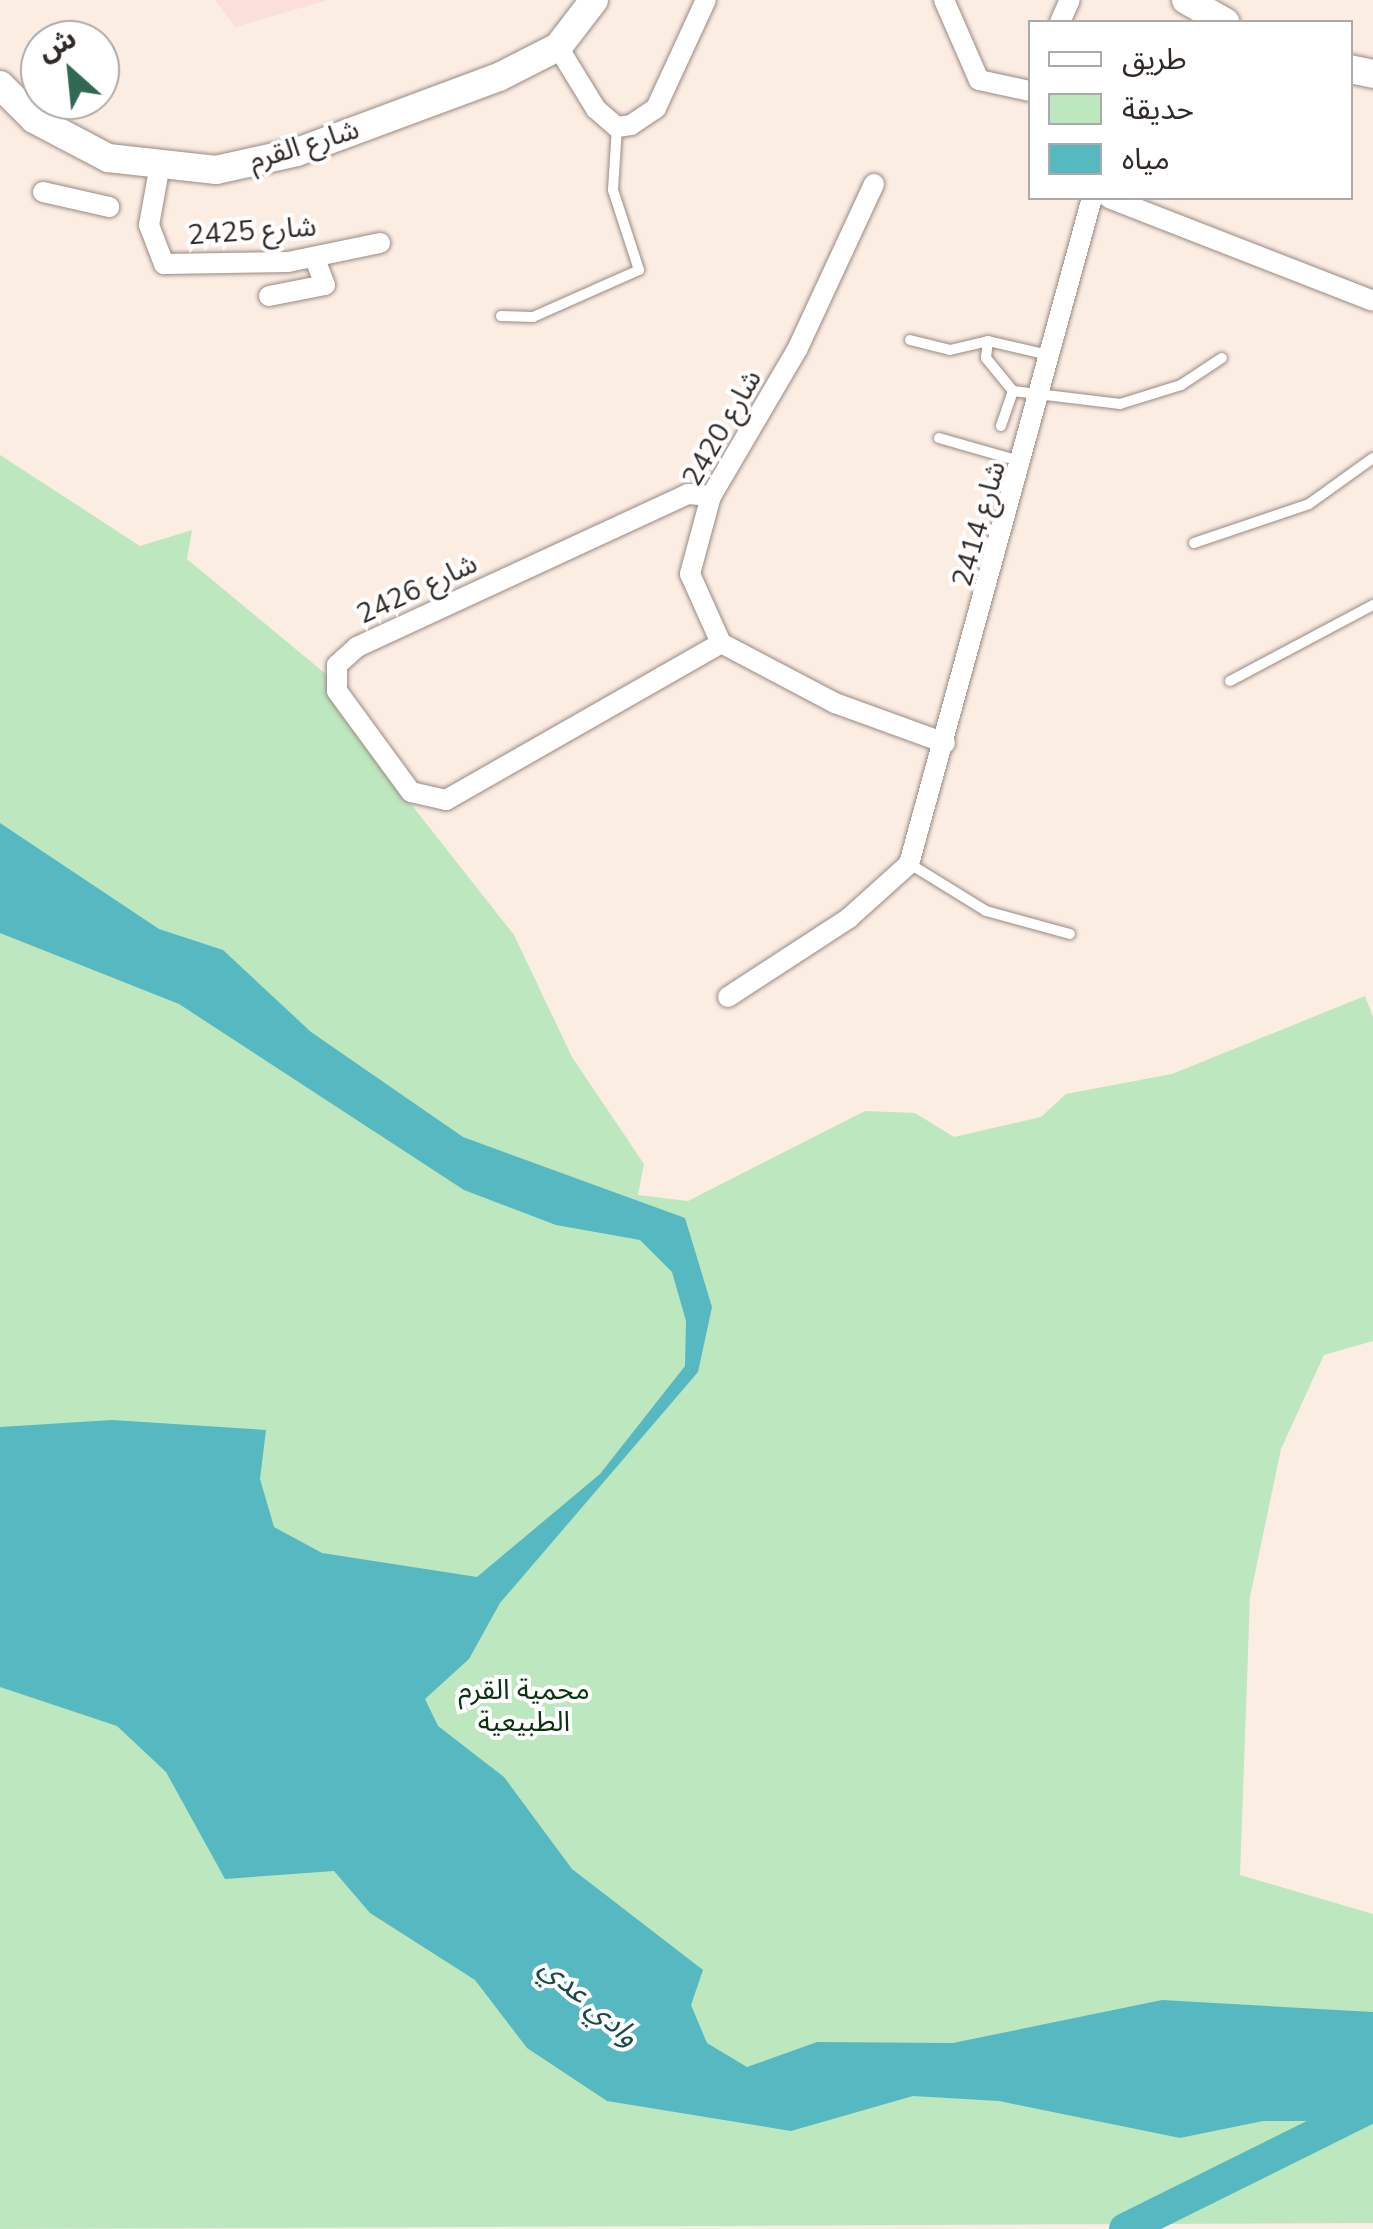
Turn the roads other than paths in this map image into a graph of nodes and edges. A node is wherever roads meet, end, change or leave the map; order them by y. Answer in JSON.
{"nodes":[{"id":1,"x":594,"y":0,"type":"edge"},
{"id":2,"x":706,"y":0,"type":"edge"},
{"id":3,"x":944,"y":0,"type":"edge"},
{"id":4,"x":1186,"y":0,"type":"edge"},
{"id":5,"x":1221,"y":20,"type":"edge"},
{"id":6,"x":558,"y":47,"type":"junction"},
{"id":7,"x":0,"y":85,"type":"edge"},
{"id":8,"x":1028,"y":91,"type":"edge"},
{"id":9,"x":617,"y":127,"type":"junction"},
{"id":10,"x":159,"y":170,"type":"junction"},
{"id":11,"x":874,"y":184,"type":"dead end"},
{"id":12,"x":43,"y":192,"type":"dead end"},
{"id":13,"x":1092,"y":200,"type":"edge"},
{"id":14,"x":1114,"y":200,"type":"edge"},
{"id":15,"x":109,"y":207,"type":"dead end"},
{"id":16,"x":380,"y":242,"type":"dead end"},
{"id":17,"x":314,"y":257,"type":"junction"},
{"id":18,"x":268,"y":296,"type":"dead end"},
{"id":19,"x":1373,"y":301,"type":"edge"},
{"id":20,"x":501,"y":316,"type":"dead end"},
{"id":21,"x":910,"y":340,"type":"dead end"},
{"id":22,"x":988,"y":342,"type":"junction"},
{"id":23,"x":1054,"y":356,"type":"junction"},
{"id":24,"x":1222,"y":358,"type":"dead end"},
{"id":25,"x":1013,"y":391,"type":"junction"},
{"id":26,"x":1042,"y":401,"type":"junction"},
{"id":27,"x":1002,"y":426,"type":"dead end"},
{"id":28,"x":938,"y":438,"type":"dead end"},
{"id":29,"x":1373,"y":458,"type":"edge"},
{"id":30,"x":1025,"y":463,"type":"junction"},
{"id":31,"x":711,"y":496,"type":"junction"},
{"id":32,"x":1194,"y":543,"type":"dead end"},
{"id":33,"x":1373,"y":605,"type":"edge"},
{"id":34,"x":721,"y":644,"type":"junction"},
{"id":35,"x":1230,"y":681,"type":"dead end"},
{"id":36,"x":946,"y":743,"type":"junction"},
{"id":37,"x":909,"y":864,"type":"junction"},
{"id":38,"x":1070,"y":934,"type":"dead end"},
{"id":39,"x":728,"y":997,"type":"dead end"}],
"edges":[{"from":1,"to":6,"type":"main road"},
{"from":2,"to":9,"type":"street"},
{"from":3,"to":8,"type":"street"},
{"from":4,"to":5,"type":"main road"},
{"from":6,"to":9,"type":"street"},
{"from":6,"to":10,"type":"main road","name":"شارع القرم"},
{"from":7,"to":10,"type":"main road","name":"شارع القرم"},
{"from":9,"to":20,"type":"lane"},
{"from":10,"to":17,"type":"street","name":"2425 شارع"},
{"from":11,"to":31,"type":"street","name":"2420 شارع"},
{"from":12,"to":15,"type":"street"},
{"from":13,"to":23,"type":"street","name":"2414 شارع"},
{"from":14,"to":19,"type":"street"},
{"from":16,"to":17,"type":"street","name":"2425 شارع"},
{"from":17,"to":18,"type":"street"},
{"from":21,"to":22,"type":"lane"},
{"from":22,"to":23,"type":"lane"},
{"from":22,"to":25,"type":"lane"},
{"from":23,"to":26,"type":"street","name":"2414 شارع"},
{"from":24,"to":26,"type":"lane"},
{"from":25,"to":26,"type":"lane"},
{"from":25,"to":27,"type":"lane"},
{"from":26,"to":30,"type":"street","name":"2414 شارع"},
{"from":28,"to":30,"type":"lane"},
{"from":29,"to":32,"type":"lane"},
{"from":30,"to":36,"type":"street","name":"2414 شارع"},
{"from":31,"to":34,"type":"street","name":"2420 شارع"},
{"from":31,"to":34,"type":"street","name":"2426 شارع"},
{"from":33,"to":35,"type":"lane"},
{"from":34,"to":36,"type":"street"},
{"from":36,"to":37,"type":"street","name":"2414 شارع"},
{"from":37,"to":38,"type":"lane"},
{"from":37,"to":39,"type":"street"}]}
